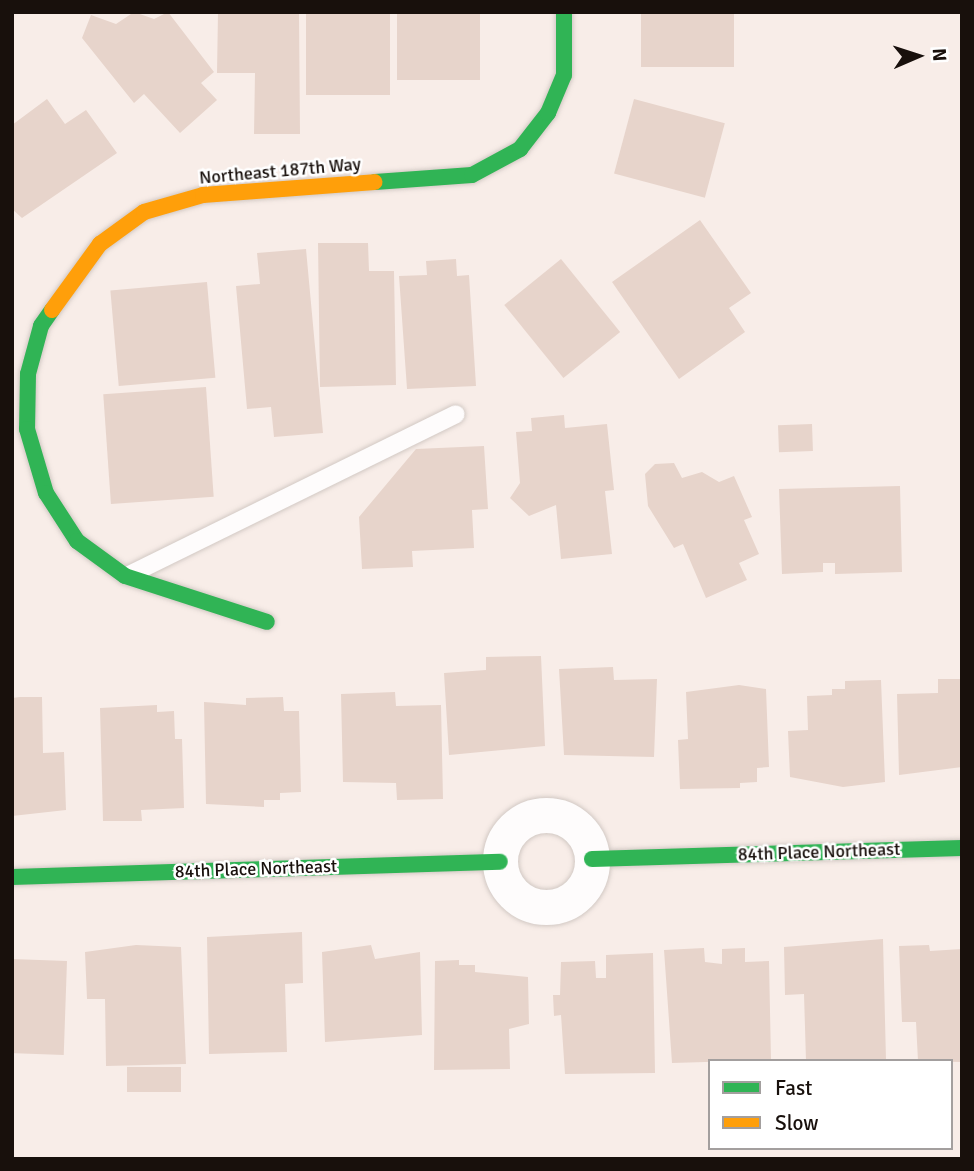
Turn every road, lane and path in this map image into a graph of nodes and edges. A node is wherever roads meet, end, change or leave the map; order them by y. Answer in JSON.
{"nodes":[{"id":1,"x":564,"y":12,"type":"edge"},
{"id":2,"x":456,"y":414,"type":"dead end"},
{"id":3,"x":125,"y":576,"type":"junction"},
{"id":4,"x":267,"y":622,"type":"dead end"},
{"id":5,"x":962,"y":848,"type":"edge"},
{"id":6,"x":592,"y":859,"type":"junction"},
{"id":7,"x":500,"y":862,"type":"junction"},
{"id":8,"x":12,"y":877,"type":"edge"}],
"edges":[{"from":1,"to":3,"type":"street","name":"Northeast 187th Way"},
{"from":2,"to":3,"type":"lane"},
{"from":3,"to":4,"type":"street","name":"Northeast 187th Way"},
{"from":5,"to":6,"type":"street","name":"84th Place Northeast"},
{"from":6,"to":7,"type":"street"},
{"from":6,"to":7,"type":"street"},
{"from":7,"to":8,"type":"street","name":"84th Place Northeast"}]}
